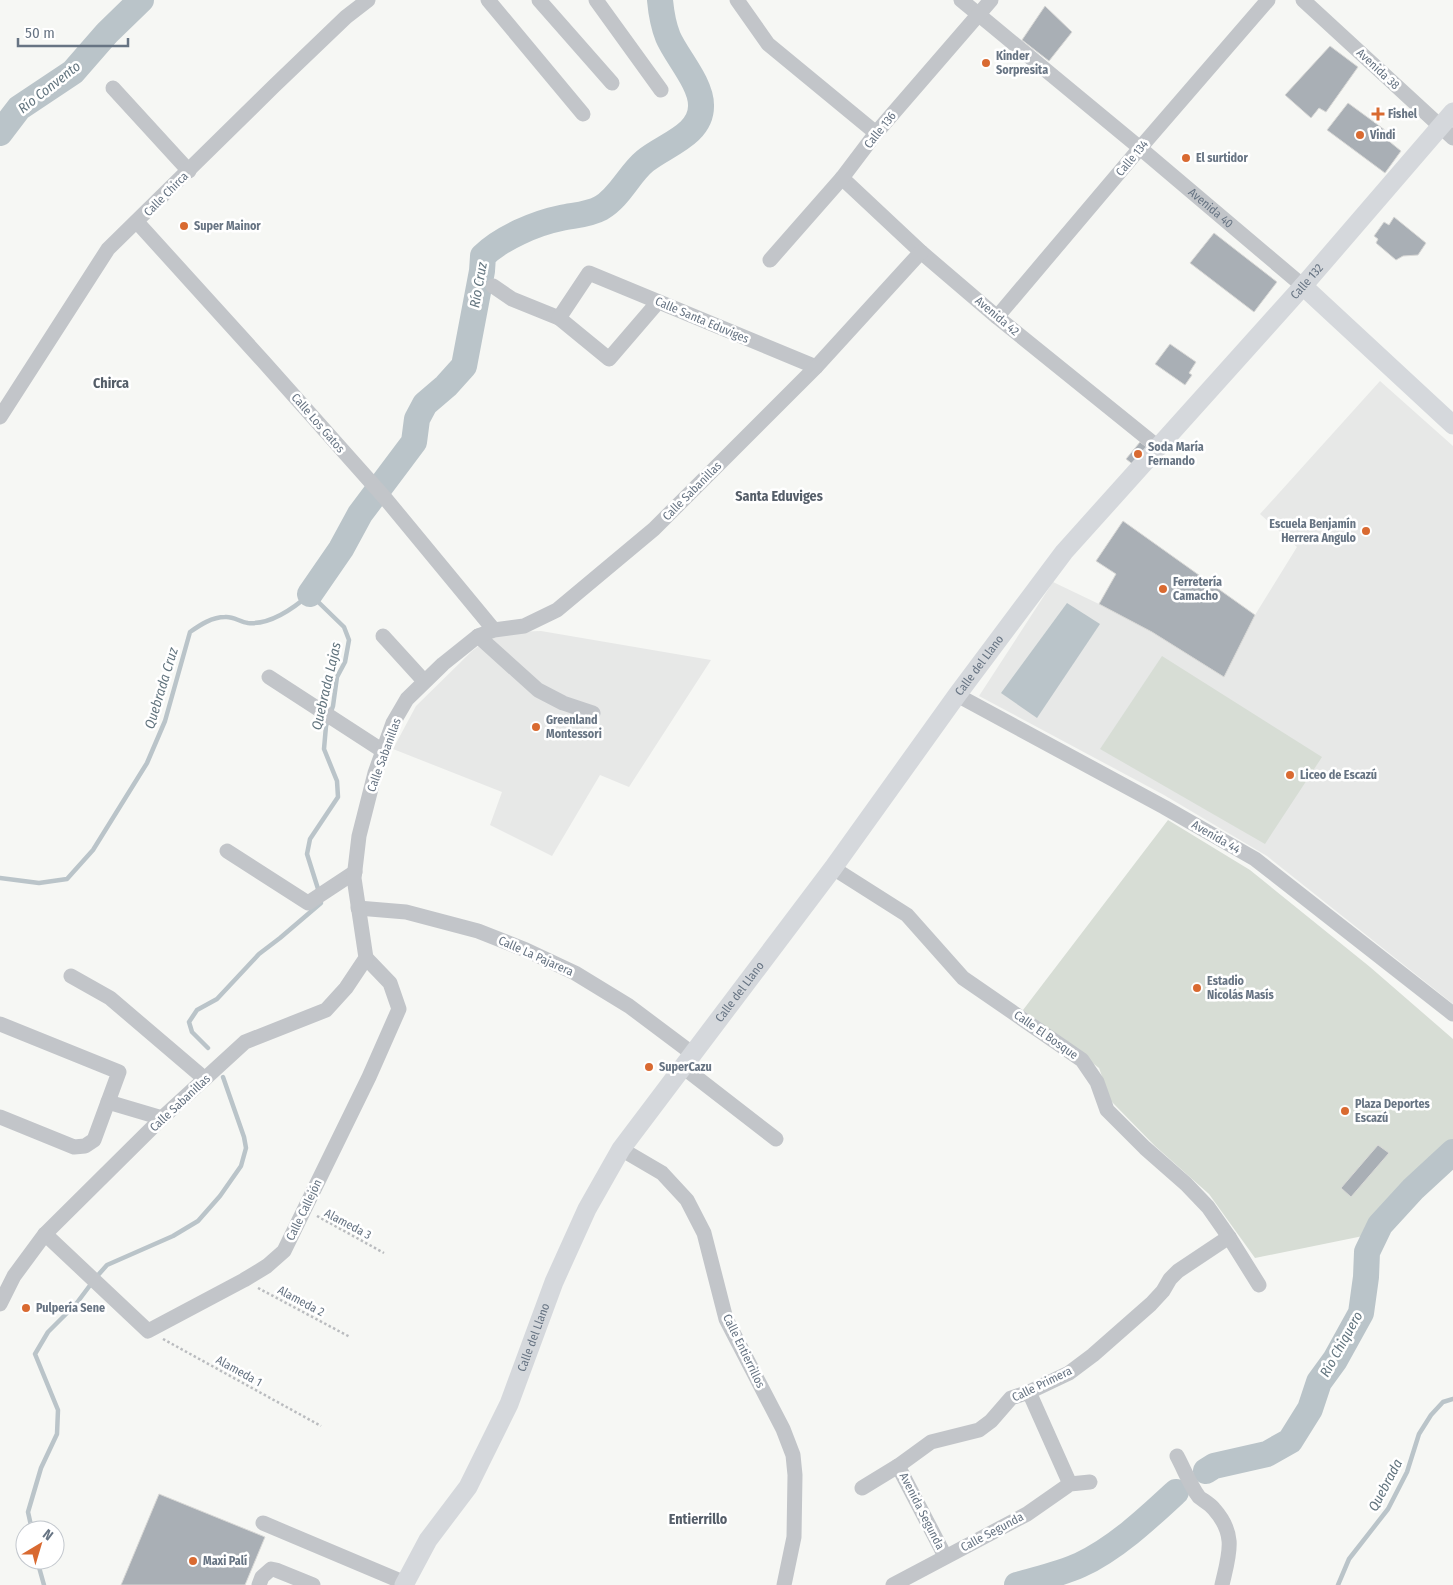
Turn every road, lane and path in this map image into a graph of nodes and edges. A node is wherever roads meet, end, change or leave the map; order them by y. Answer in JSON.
{"nodes":[{"id":1,"x":368,"y":0,"type":"edge"},
{"id":2,"x":488,"y":0,"type":"edge"},
{"id":3,"x":539,"y":0,"type":"edge"},
{"id":4,"x":596,"y":0,"type":"edge"},
{"id":5,"x":737,"y":0,"type":"edge"},
{"id":6,"x":961,"y":0,"type":"edge"},
{"id":7,"x":991,"y":0,"type":"edge"},
{"id":8,"x":1268,"y":0,"type":"edge"},
{"id":9,"x":1303,"y":0,"type":"edge"},
{"id":10,"x":978,"y":15,"type":"junction"},
{"id":11,"x":612,"y":83,"type":"dead end"},
{"id":12,"x":113,"y":88,"type":"dead end"},
{"id":13,"x":661,"y":90,"type":"dead end"},
{"id":14,"x":1453,"y":112,"type":"edge"},
{"id":15,"x":583,"y":114,"type":"dead end"},
{"id":16,"x":1447,"y":132,"type":"edge"},
{"id":17,"x":876,"y":134,"type":"junction"},
{"id":18,"x":1140,"y":148,"type":"junction"},
{"id":19,"x":189,"y":171,"type":"junction"},
{"id":20,"x":842,"y":178,"type":"junction"},
{"id":21,"x":137,"y":222,"type":"junction"},
{"id":22,"x":921,"y":252,"type":"junction"},
{"id":23,"x":770,"y":260,"type":"dead end"},
{"id":24,"x":493,"y":286,"type":"dead end"},
{"id":25,"x":1302,"y":286,"type":"junction"},
{"id":26,"x":658,"y":302,"type":"junction"},
{"id":27,"x":997,"y":317,"type":"junction"},
{"id":28,"x":559,"y":318,"type":"junction"},
{"id":29,"x":816,"y":367,"type":"junction"},
{"id":30,"x":1,"y":413,"type":"edge"},
{"id":31,"x":1453,"y":425,"type":"edge"},
{"id":32,"x":1158,"y":447,"type":"junction"},
{"id":33,"x":494,"y":630,"type":"junction"},
{"id":34,"x":383,"y":636,"type":"dead end"},
{"id":35,"x":478,"y":636,"type":"junction"},
{"id":36,"x":269,"y":677,"type":"dead end"},
{"id":37,"x":424,"y":681,"type":"junction"},
{"id":38,"x":957,"y":695,"type":"junction"},
{"id":39,"x":594,"y":713,"type":"dead end"},
{"id":40,"x":383,"y":751,"type":"junction"},
{"id":41,"x":227,"y":852,"type":"dead end"},
{"id":42,"x":833,"y":868,"type":"junction"},
{"id":43,"x":355,"y":872,"type":"junction"},
{"id":44,"x":358,"y":908,"type":"junction"},
{"id":45,"x":366,"y":958,"type":"junction"},
{"id":46,"x":71,"y":976,"type":"dead end"},
{"id":47,"x":1453,"y":1014,"type":"edge"},
{"id":48,"x":0,"y":1024,"type":"edge"},
{"id":49,"x":688,"y":1060,"type":"junction"},
{"id":50,"x":205,"y":1079,"type":"junction"},
{"id":51,"x":108,"y":1102,"type":"junction"},
{"id":52,"x":0,"y":1117,"type":"edge"},
{"id":53,"x":162,"y":1118,"type":"junction"},
{"id":54,"x":776,"y":1139,"type":"dead end"},
{"id":55,"x":621,"y":1149,"type":"junction"},
{"id":56,"x":304,"y":1210,"type":"junction"},
{"id":57,"x":45,"y":1234,"type":"junction"},
{"id":58,"x":1229,"y":1236,"type":"junction"},
{"id":59,"x":384,"y":1253,"type":"dead end"},
{"id":60,"x":244,"y":1280,"type":"junction"},
{"id":61,"x":1259,"y":1285,"type":"dead end"},
{"id":62,"x":0,"y":1304,"type":"edge"},
{"id":63,"x":148,"y":1330,"type":"junction"},
{"id":64,"x":350,"y":1337,"type":"dead end"},
{"id":65,"x":1028,"y":1392,"type":"junction"},
{"id":66,"x":321,"y":1426,"type":"dead end"},
{"id":67,"x":1177,"y":1456,"type":"dead end"},
{"id":68,"x":898,"y":1466,"type":"junction"},
{"id":69,"x":1090,"y":1482,"type":"dead end"},
{"id":70,"x":1070,"y":1484,"type":"junction"},
{"id":71,"x":862,"y":1488,"type":"dead end"},
{"id":72,"x":263,"y":1523,"type":"dead end"},
{"id":73,"x":945,"y":1556,"type":"junction"},
{"id":74,"x":308,"y":1584,"type":"edge"},
{"id":75,"x":404,"y":1584,"type":"edge"},
{"id":76,"x":258,"y":1585,"type":"edge"},
{"id":77,"x":784,"y":1585,"type":"edge"},
{"id":78,"x":893,"y":1585,"type":"edge"},
{"id":79,"x":1222,"y":1585,"type":"edge"}],
"edges":[{"from":1,"to":19,"type":"street","name":"Calle Chirca"},
{"from":2,"to":15,"type":"street"},
{"from":3,"to":11,"type":"street"},
{"from":4,"to":13,"type":"street"},
{"from":5,"to":17,"type":"street"},
{"from":6,"to":10,"type":"street","name":"Avenida 40"},
{"from":7,"to":10,"type":"street","name":"Calle 136"},
{"from":8,"to":18,"type":"street","name":"Calle 134"},
{"from":9,"to":16,"type":"street","name":"Avenida 38"},
{"from":10,"to":17,"type":"street","name":"Calle 136"},
{"from":10,"to":18,"type":"street","name":"Avenida 40"},
{"from":12,"to":19,"type":"street"},
{"from":14,"to":16,"type":"main road","name":"Calle 132"},
{"from":16,"to":25,"type":"main road","name":"Calle 132"},
{"from":17,"to":20,"type":"street","name":"Calle 136"},
{"from":18,"to":25,"type":"street","name":"Avenida 40"},
{"from":18,"to":27,"type":"street","name":"Calle 134"},
{"from":19,"to":21,"type":"street","name":"Calle Chirca"},
{"from":20,"to":22,"type":"street","name":"Avenida 42"},
{"from":20,"to":23,"type":"street","name":"Calle 136"},
{"from":21,"to":30,"type":"street","name":"Calle Chirca"},
{"from":21,"to":33,"type":"street","name":"Calle Los Gatos"},
{"from":22,"to":27,"type":"street","name":"Avenida 42"},
{"from":22,"to":29,"type":"street","name":"Calle Sabanillas"},
{"from":24,"to":28,"type":"street"},
{"from":25,"to":31,"type":"main road","name":"Avenida 40"},
{"from":25,"to":32,"type":"main road","name":"Calle 132"},
{"from":26,"to":28,"type":"street","name":"Calle Santa Eduviges"},
{"from":26,"to":28,"type":"street"},
{"from":26,"to":29,"type":"street","name":"Calle Santa Eduviges"},
{"from":27,"to":32,"type":"street","name":"Avenida 42"},
{"from":29,"to":33,"type":"street","name":"Calle Sabanillas"},
{"from":32,"to":38,"type":"main road","name":"Calle del Llano"},
{"from":33,"to":35,"type":"street","name":"Calle Sabanillas"},
{"from":34,"to":37,"type":"street"},
{"from":35,"to":37,"type":"street","name":"Calle Sabanillas"},
{"from":35,"to":39,"type":"street"},
{"from":36,"to":40,"type":"street"},
{"from":37,"to":40,"type":"street","name":"Calle Sabanillas"},
{"from":38,"to":42,"type":"main road","name":"Calle del Llano"},
{"from":38,"to":47,"type":"street","name":"Avenida 44"},
{"from":40,"to":43,"type":"street","name":"Calle Sabanillas"},
{"from":41,"to":43,"type":"street"},
{"from":42,"to":49,"type":"main road","name":"Calle del Llano"},
{"from":42,"to":58,"type":"street","name":"Calle El Bosque"},
{"from":43,"to":44,"type":"street","name":"Calle Sabanillas"},
{"from":44,"to":45,"type":"street","name":"Calle Sabanillas"},
{"from":44,"to":49,"type":"street","name":"Calle La Pajarera"},
{"from":45,"to":50,"type":"street","name":"Calle Sabanillas"},
{"from":45,"to":56,"type":"street","name":"Calle Callejón"},
{"from":46,"to":50,"type":"street"},
{"from":48,"to":51,"type":"street"},
{"from":49,"to":54,"type":"street","name":"Calle La Pajarera"},
{"from":49,"to":55,"type":"main road","name":"Calle del Llano"},
{"from":50,"to":53,"type":"street","name":"Calle Sabanillas"},
{"from":51,"to":52,"type":"street"},
{"from":51,"to":53,"type":"street"},
{"from":53,"to":57,"type":"street","name":"Calle Sabanillas"},
{"from":55,"to":75,"type":"main road","name":"Calle del Llano"},
{"from":55,"to":77,"type":"street","name":"Calle Entierrillos"},
{"from":56,"to":59,"type":"path","name":"Alameda 3"},
{"from":56,"to":60,"type":"street","name":"Calle Callejón"},
{"from":57,"to":62,"type":"street","name":"Calle Sabanillas"},
{"from":57,"to":63,"type":"street"},
{"from":58,"to":61,"type":"street","name":"Calle El Bosque"},
{"from":58,"to":65,"type":"street","name":"Calle Primera"},
{"from":60,"to":63,"type":"street","name":"Calle Callejón"},
{"from":60,"to":64,"type":"path","name":"Alameda 2"},
{"from":63,"to":66,"type":"path","name":"Alameda 1"},
{"from":65,"to":68,"type":"street","name":"Calle Primera"},
{"from":65,"to":70,"type":"street"},
{"from":67,"to":79,"type":"street"},
{"from":68,"to":71,"type":"street","name":"Calle Primera"},
{"from":68,"to":73,"type":"street","name":"Avenida Segunda"},
{"from":69,"to":70,"type":"street","name":"Calle Segunda"},
{"from":70,"to":73,"type":"street","name":"Calle Segunda"},
{"from":72,"to":75,"type":"street"},
{"from":73,"to":78,"type":"street","name":"Calle Segunda"},
{"from":74,"to":76,"type":"street"}]}
